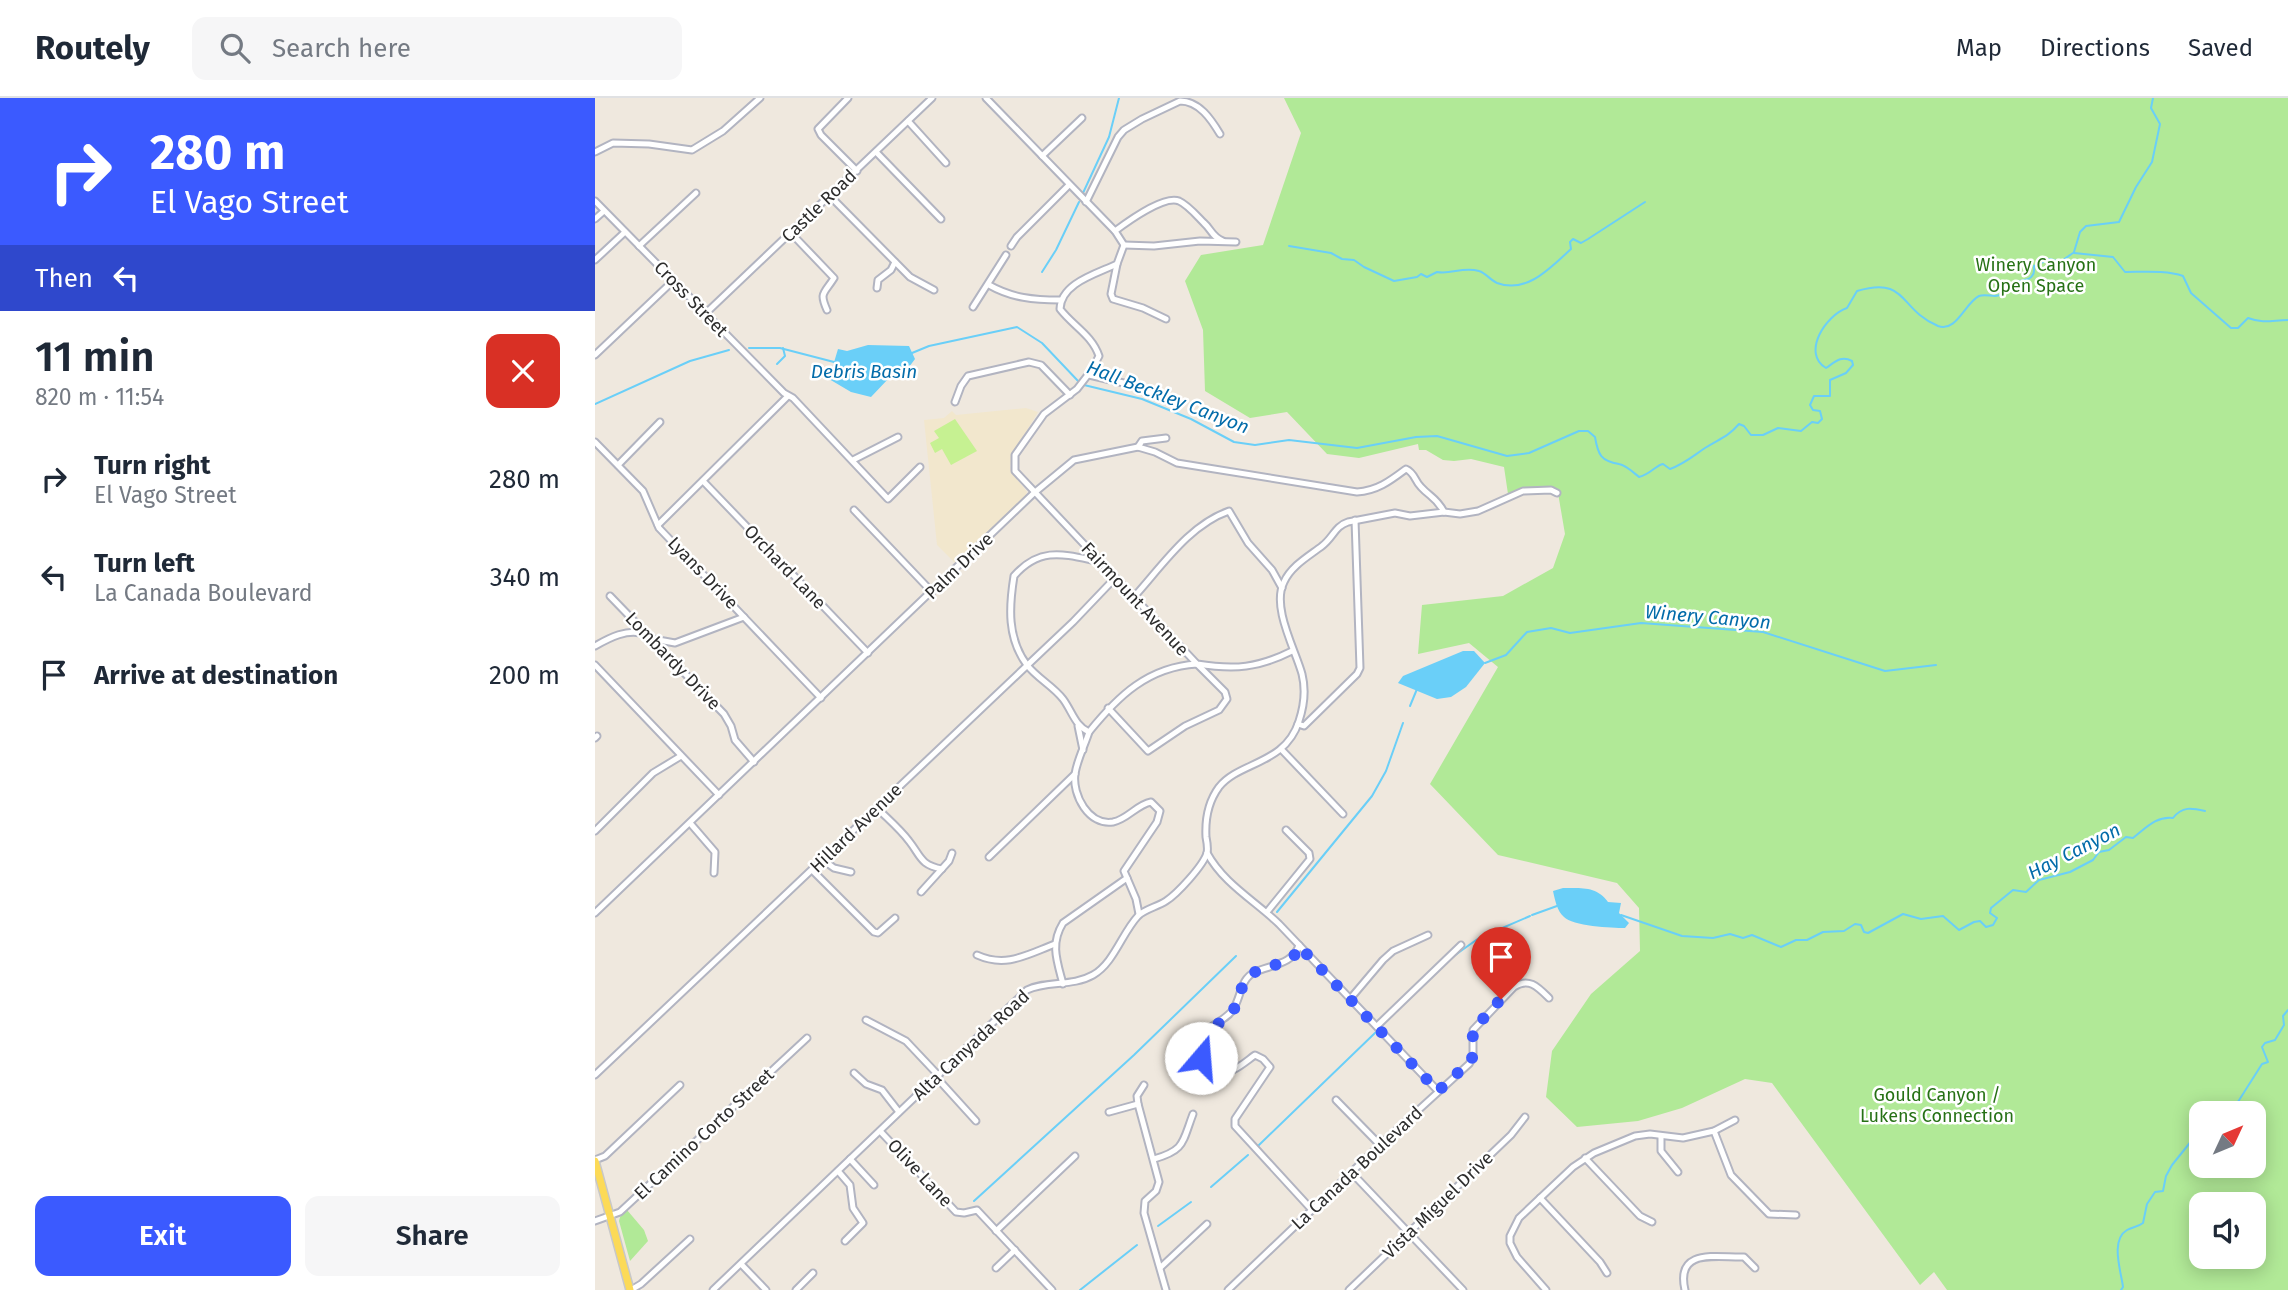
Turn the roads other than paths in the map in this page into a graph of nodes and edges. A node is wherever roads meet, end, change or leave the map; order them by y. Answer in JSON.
{"nodes":[{"id":1,"x":760,"y":98,"type":"edge"},
{"id":2,"x":848,"y":98,"type":"edge"},
{"id":3,"x":932,"y":98,"type":"edge"},
{"id":4,"x":986,"y":98,"type":"edge"},
{"id":5,"x":1196,"y":100,"type":"edge"},
{"id":6,"x":1082,"y":118,"type":"dead end"},
{"id":7,"x":908,"y":121,"type":"junction"},
{"id":8,"x":1220,"y":134,"type":"dead end"},
{"id":9,"x":595,"y":152,"type":"edge"},
{"id":10,"x":876,"y":152,"type":"junction"},
{"id":11,"x":1042,"y":156,"type":"junction"},
{"id":12,"x":946,"y":163,"type":"dead end"},
{"id":13,"x":857,"y":171,"type":"junction"},
{"id":14,"x":1069,"y":185,"type":"junction"},
{"id":15,"x":696,"y":193,"type":"dead end"},
{"id":16,"x":830,"y":196,"type":"junction"},
{"id":17,"x":595,"y":201,"type":"edge"},
{"id":18,"x":1086,"y":202,"type":"junction"},
{"id":19,"x":604,"y":211,"type":"junction"},
{"id":20,"x":595,"y":219,"type":"edge"},
{"id":21,"x":941,"y":219,"type":"dead end"},
{"id":22,"x":1115,"y":231,"type":"junction"},
{"id":23,"x":625,"y":232,"type":"junction"},
{"id":24,"x":791,"y":233,"type":"junction"},
{"id":25,"x":1223,"y":241,"type":"junction"},
{"id":26,"x":1236,"y":242,"type":"dead end"},
{"id":27,"x":1124,"y":245,"type":"junction"},
{"id":28,"x":639,"y":246,"type":"junction"},
{"id":29,"x":1011,"y":246,"type":"dead end"},
{"id":30,"x":1006,"y":254,"type":"dead end"},
{"id":31,"x":595,"y":260,"type":"edge"},
{"id":32,"x":895,"y":262,"type":"junction"},
{"id":33,"x":1117,"y":264,"type":"junction"},
{"id":34,"x":673,"y":281,"type":"junction"},
{"id":35,"x":989,"y":285,"type":"junction"},
{"id":36,"x":877,"y":288,"type":"dead end"},
{"id":37,"x":934,"y":290,"type":"dead end"},
{"id":38,"x":1060,"y":300,"type":"junction"},
{"id":39,"x":973,"y":307,"type":"dead end"},
{"id":40,"x":827,"y":310,"type":"dead end"},
{"id":41,"x":705,"y":314,"type":"junction"},
{"id":42,"x":1166,"y":319,"type":"dead end"},
{"id":43,"x":595,"y":355,"type":"edge"},
{"id":44,"x":1087,"y":377,"type":"junction"},
{"id":45,"x":1070,"y":395,"type":"junction"},
{"id":46,"x":788,"y":396,"type":"junction"},
{"id":47,"x":1166,"y":400,"type":"dead end"},
{"id":48,"x":955,"y":402,"type":"dead end"},
{"id":49,"x":660,"y":422,"type":"dead end"},
{"id":50,"x":898,"y":437,"type":"dead end"},
{"id":51,"x":1166,"y":438,"type":"dead end"},
{"id":52,"x":595,"y":442,"type":"edge"},
{"id":53,"x":1138,"y":447,"type":"junction"},
{"id":54,"x":853,"y":460,"type":"junction"},
{"id":55,"x":618,"y":465,"type":"junction"},
{"id":56,"x":919,"y":467,"type":"dead end"},
{"id":57,"x":703,"y":481,"type":"junction"},
{"id":58,"x":1034,"y":493,"type":"junction"},
{"id":59,"x":1557,"y":494,"type":"dead end"},
{"id":60,"x":854,"y":510,"type":"dead end"},
{"id":61,"x":1444,"y":512,"type":"junction"},
{"id":62,"x":1355,"y":520,"type":"junction"},
{"id":63,"x":658,"y":524,"type":"junction"},
{"id":64,"x":1101,"y":562,"type":"junction"},
{"id":65,"x":1115,"y":578,"type":"junction"},
{"id":66,"x":1282,"y":588,"type":"junction"},
{"id":67,"x":932,"y":592,"type":"junction"},
{"id":68,"x":610,"y":596,"type":"dead end"},
{"id":69,"x":1134,"y":597,"type":"junction"},
{"id":70,"x":744,"y":617,"type":"junction"},
{"id":71,"x":651,"y":638,"type":"junction"},
{"id":72,"x":595,"y":646,"type":"edge"},
{"id":73,"x":1292,"y":651,"type":"junction"},
{"id":74,"x":868,"y":653,"type":"junction"},
{"id":75,"x":1197,"y":664,"type":"junction"},
{"id":76,"x":595,"y":665,"type":"edge"},
{"id":77,"x":1027,"y":665,"type":"junction"},
{"id":78,"x":821,"y":698,"type":"junction"},
{"id":79,"x":1108,"y":708,"type":"junction"},
{"id":80,"x":1298,"y":724,"type":"junction"},
{"id":81,"x":1078,"y":726,"type":"junction"},
{"id":82,"x":1089,"y":732,"type":"junction"},
{"id":83,"x":1281,"y":749,"type":"junction"},
{"id":84,"x":1083,"y":753,"type":"junction"},
{"id":85,"x":681,"y":756,"type":"junction"},
{"id":86,"x":754,"y":762,"type":"junction"},
{"id":87,"x":1075,"y":774,"type":"junction"},
{"id":88,"x":719,"y":795,"type":"junction"},
{"id":89,"x":877,"y":808,"type":"junction"},
{"id":90,"x":1343,"y":814,"type":"dead end"},
{"id":91,"x":690,"y":823,"type":"junction"},
{"id":92,"x":1286,"y":830,"type":"dead end"},
{"id":93,"x":595,"y":831,"type":"edge"},
{"id":94,"x":952,"y":853,"type":"dead end"},
{"id":95,"x":1207,"y":853,"type":"junction"},
{"id":96,"x":989,"y":857,"type":"dead end"},
{"id":97,"x":823,"y":860,"type":"junction"},
{"id":98,"x":942,"y":869,"type":"junction"},
{"id":99,"x":812,"y":870,"type":"junction"},
{"id":100,"x":851,"y":872,"type":"dead end"},
{"id":101,"x":714,"y":873,"type":"dead end"},
{"id":102,"x":1127,"y":878,"type":"junction"},
{"id":103,"x":921,"y":891,"type":"dead end"},
{"id":104,"x":1266,"y":912,"type":"junction"},
{"id":105,"x":595,"y":913,"type":"edge"},
{"id":106,"x":1139,"y":914,"type":"junction"},
{"id":107,"x":895,"y":918,"type":"dead end"},
{"id":108,"x":1428,"y":934,"type":"dead end"},
{"id":109,"x":1055,"y":944,"type":"junction"},
{"id":110,"x":1461,"y":945,"type":"dead end"},
{"id":111,"x":1299,"y":946,"type":"junction"},
{"id":112,"x":977,"y":955,"type":"dead end"},
{"id":113,"x":1063,"y":984,"type":"junction"},
{"id":114,"x":1549,"y":998,"type":"dead end"},
{"id":115,"x":1350,"y":999,"type":"junction"},
{"id":116,"x":866,"y":1020,"type":"dead end"},
{"id":117,"x":1377,"y":1026,"type":"junction"},
{"id":118,"x":807,"y":1038,"type":"dead end"},
{"id":119,"x":854,"y":1073,"type":"dead end"},
{"id":120,"x":595,"y":1075,"type":"edge"},
{"id":121,"x":938,"y":1077,"type":"junction"},
{"id":122,"x":680,"y":1085,"type":"dead end"},
{"id":123,"x":1144,"y":1085,"type":"dead end"},
{"id":124,"x":1438,"y":1091,"type":"junction"},
{"id":125,"x":1336,"y":1100,"type":"dead end"},
{"id":126,"x":1137,"y":1104,"type":"junction"},
{"id":127,"x":899,"y":1112,"type":"junction"},
{"id":128,"x":1109,"y":1112,"type":"dead end"},
{"id":129,"x":1193,"y":1114,"type":"dead end"},
{"id":130,"x":1525,"y":1117,"type":"dead end"},
{"id":131,"x":1735,"y":1120,"type":"dead end"},
{"id":132,"x":977,"y":1121,"type":"dead end"},
{"id":133,"x":880,"y":1131,"type":"junction"},
{"id":134,"x":1713,"y":1131,"type":"junction"},
{"id":135,"x":1661,"y":1136,"type":"junction"},
{"id":136,"x":1380,"y":1145,"type":"junction"},
{"id":137,"x":1075,"y":1156,"type":"dead end"},
{"id":138,"x":1585,"y":1158,"type":"junction"},
{"id":139,"x":850,"y":1159,"type":"junction"},
{"id":140,"x":1154,"y":1159,"type":"junction"},
{"id":141,"x":595,"y":1161,"type":"edge"},
{"id":142,"x":838,"y":1171,"type":"junction"},
{"id":143,"x":1351,"y":1172,"type":"junction"},
{"id":144,"x":1678,"y":1172,"type":"dead end"},
{"id":145,"x":874,"y":1185,"type":"dead end"},
{"id":146,"x":1540,"y":1198,"type":"junction"},
{"id":147,"x":1312,"y":1210,"type":"junction"},
{"id":148,"x":1796,"y":1215,"type":"dead end"},
{"id":149,"x":610,"y":1216,"type":"junction"},
{"id":150,"x":595,"y":1221,"type":"edge"},
{"id":151,"x":1653,"y":1222,"type":"dead end"},
{"id":152,"x":1207,"y":1224,"type":"dead end"},
{"id":153,"x":996,"y":1231,"type":"junction"},
{"id":154,"x":1409,"y":1233,"type":"junction"},
{"id":155,"x":690,"y":1239,"type":"dead end"},
{"id":156,"x":845,"y":1241,"type":"dead end"},
{"id":157,"x":1015,"y":1250,"type":"junction"},
{"id":158,"x":741,"y":1264,"type":"junction"},
{"id":159,"x":1161,"y":1267,"type":"junction"},
{"id":160,"x":996,"y":1268,"type":"dead end"},
{"id":161,"x":1755,"y":1268,"type":"dead end"},
{"id":162,"x":813,"y":1273,"type":"dead end"},
{"id":163,"x":1607,"y":1273,"type":"dead end"},
{"id":164,"x":1236,"y":1283,"type":"junction"},
{"id":165,"x":631,"y":1290,"type":"edge"},
{"id":166,"x":713,"y":1290,"type":"edge"},
{"id":167,"x":766,"y":1290,"type":"edge"},
{"id":168,"x":796,"y":1290,"type":"edge"},
{"id":169,"x":1052,"y":1290,"type":"edge"},
{"id":170,"x":1166,"y":1290,"type":"edge"},
{"id":171,"x":1228,"y":1290,"type":"edge"},
{"id":172,"x":1243,"y":1290,"type":"edge"},
{"id":173,"x":1349,"y":1290,"type":"edge"},
{"id":174,"x":1463,"y":1290,"type":"edge"},
{"id":175,"x":1546,"y":1290,"type":"edge"},
{"id":176,"x":1685,"y":1290,"type":"edge"}],
"edges":[{"from":1,"to":9,"type":"street"},
{"from":2,"to":13,"type":"street"},
{"from":3,"to":7,"type":"street","name":"Castle Road"},
{"from":4,"to":11,"type":"street"},
{"from":5,"to":8,"type":"street"},
{"from":5,"to":18,"type":"street"},
{"from":6,"to":11,"type":"street"},
{"from":7,"to":10,"type":"street","name":"Castle Road"},
{"from":7,"to":12,"type":"street"},
{"from":10,"to":13,"type":"street","name":"Castle Road"},
{"from":10,"to":21,"type":"street"},
{"from":11,"to":14,"type":"street"},
{"from":13,"to":16,"type":"street","name":"Castle Road"},
{"from":14,"to":18,"type":"street"},
{"from":14,"to":29,"type":"street"},
{"from":15,"to":28,"type":"street"},
{"from":16,"to":24,"type":"street","name":"Castle Road"},
{"from":16,"to":32,"type":"street"},
{"from":17,"to":19,"type":"street","name":"Cross Street"},
{"from":18,"to":22,"type":"street"},
{"from":19,"to":20,"type":"street"},
{"from":19,"to":23,"type":"street","name":"Cross Street"},
{"from":22,"to":25,"type":"street"},
{"from":22,"to":27,"type":"street"},
{"from":23,"to":28,"type":"street","name":"Cross Street"},
{"from":23,"to":31,"type":"street"},
{"from":24,"to":40,"type":"street"},
{"from":24,"to":41,"type":"street","name":"Castle Road"},
{"from":25,"to":26,"type":"street"},
{"from":25,"to":27,"type":"street"},
{"from":27,"to":33,"type":"street"},
{"from":28,"to":34,"type":"street","name":"Cross Street"},
{"from":30,"to":35,"type":"street"},
{"from":32,"to":36,"type":"street"},
{"from":32,"to":37,"type":"street"},
{"from":33,"to":38,"type":"street"},
{"from":33,"to":42,"type":"street"},
{"from":34,"to":41,"type":"street","name":"Cross Street"},
{"from":34,"to":43,"type":"street"},
{"from":35,"to":38,"type":"street"},
{"from":35,"to":39,"type":"street"},
{"from":38,"to":44,"type":"street"},
{"from":41,"to":46,"type":"street","name":"Cross Street"},
{"from":44,"to":45,"type":"street"},
{"from":44,"to":47,"type":"street"},
{"from":45,"to":48,"type":"street"},
{"from":45,"to":58,"type":"street","name":"Fairmount Avenue"},
{"from":46,"to":54,"type":"street","name":"Cross Street"},
{"from":46,"to":57,"type":"street"},
{"from":49,"to":55,"type":"street"},
{"from":50,"to":54,"type":"street"},
{"from":51,"to":53,"type":"street","name":"Palm Drive"},
{"from":52,"to":55,"type":"street","name":"Lyans Drive"},
{"from":53,"to":58,"type":"street","name":"Palm Drive"},
{"from":53,"to":61,"type":"street"},
{"from":54,"to":56,"type":"street","name":"Cross Street"},
{"from":55,"to":63,"type":"street","name":"Lyans Drive"},
{"from":57,"to":63,"type":"street"},
{"from":57,"to":74,"type":"street","name":"Orchard Lane"},
{"from":58,"to":64,"type":"street","name":"Fairmount Avenue"},
{"from":58,"to":67,"type":"street","name":"Palm Drive"},
{"from":59,"to":61,"type":"street"},
{"from":60,"to":67,"type":"street"},
{"from":61,"to":62,"type":"street"},
{"from":62,"to":66,"type":"street"},
{"from":62,"to":80,"type":"street"},
{"from":63,"to":70,"type":"street","name":"Lyans Drive"},
{"from":64,"to":65,"type":"street","name":"Fairmount Avenue"},
{"from":64,"to":77,"type":"street"},
{"from":65,"to":69,"type":"street","name":"Fairmount Avenue"},
{"from":65,"to":77,"type":"street","name":"Hillard Avenue"},
{"from":66,"to":69,"type":"street"},
{"from":66,"to":73,"type":"street"},
{"from":67,"to":74,"type":"street","name":"Palm Drive"},
{"from":68,"to":71,"type":"street","name":"Lombardy Drive"},
{"from":69,"to":75,"type":"street","name":"Fairmount Avenue"},
{"from":70,"to":71,"type":"street"},
{"from":70,"to":78,"type":"street","name":"Lyans Drive"},
{"from":71,"to":72,"type":"street"},
{"from":71,"to":86,"type":"street","name":"Lombardy Drive"},
{"from":73,"to":75,"type":"street","name":"Fairmount Avenue"},
{"from":73,"to":80,"type":"street"},
{"from":74,"to":78,"type":"street","name":"Palm Drive"},
{"from":75,"to":79,"type":"street"},
{"from":75,"to":79,"type":"street"},
{"from":76,"to":85,"type":"street"},
{"from":77,"to":81,"type":"street"},
{"from":77,"to":89,"type":"street","name":"Hillard Avenue"},
{"from":78,"to":86,"type":"street","name":"Palm Drive"},
{"from":79,"to":82,"type":"street"},
{"from":80,"to":83,"type":"street"},
{"from":81,"to":82,"type":"street"},
{"from":81,"to":84,"type":"street"},
{"from":82,"to":84,"type":"street"},
{"from":83,"to":90,"type":"street"},
{"from":83,"to":95,"type":"street"},
{"from":84,"to":87,"type":"street"},
{"from":85,"to":88,"type":"street"},
{"from":85,"to":93,"type":"street"},
{"from":86,"to":88,"type":"street","name":"Palm Drive"},
{"from":87,"to":96,"type":"street"},
{"from":87,"to":102,"type":"street"},
{"from":88,"to":91,"type":"street","name":"Palm Drive"},
{"from":89,"to":97,"type":"street","name":"Hillard Avenue"},
{"from":89,"to":98,"type":"street"},
{"from":91,"to":101,"type":"street"},
{"from":91,"to":105,"type":"street","name":"Palm Drive"},
{"from":92,"to":104,"type":"street"},
{"from":94,"to":98,"type":"street"},
{"from":95,"to":104,"type":"street"},
{"from":95,"to":106,"type":"street","name":"Alta Canyada Road"},
{"from":97,"to":99,"type":"street","name":"Hillard Avenue"},
{"from":97,"to":100,"type":"street"},
{"from":98,"to":103,"type":"street"},
{"from":99,"to":107,"type":"street"},
{"from":99,"to":120,"type":"street","name":"Hillard Avenue"},
{"from":102,"to":106,"type":"street"},
{"from":102,"to":109,"type":"street"},
{"from":104,"to":111,"type":"street"},
{"from":106,"to":113,"type":"street","name":"Alta Canyada Road"},
{"from":108,"to":115,"type":"street"},
{"from":109,"to":112,"type":"street"},
{"from":109,"to":113,"type":"street"},
{"from":110,"to":117,"type":"street"},
{"from":111,"to":115,"type":"street"},
{"from":111,"to":147,"type":"street"},
{"from":113,"to":121,"type":"street","name":"Alta Canyada Road"},
{"from":114,"to":124,"type":"street","name":"La Canada Boulevard"},
{"from":115,"to":117,"type":"street"},
{"from":116,"to":121,"type":"street"},
{"from":117,"to":124,"type":"street"},
{"from":118,"to":149,"type":"street","name":"El Camino Corto Street"},
{"from":119,"to":127,"type":"street"},
{"from":121,"to":127,"type":"street","name":"Alta Canyada Road"},
{"from":121,"to":132,"type":"street"},
{"from":122,"to":141,"type":"street"},
{"from":123,"to":126,"type":"street"},
{"from":124,"to":136,"type":"street","name":"La Canada Boulevard"},
{"from":125,"to":136,"type":"street"},
{"from":126,"to":128,"type":"street"},
{"from":126,"to":140,"type":"street"},
{"from":127,"to":133,"type":"street","name":"Alta Canyada Road"},
{"from":129,"to":140,"type":"street"},
{"from":130,"to":154,"type":"street","name":"Vista Miguel Drive"},
{"from":131,"to":134,"type":"street"},
{"from":133,"to":139,"type":"street","name":"Alta Canyada Road"},
{"from":133,"to":153,"type":"street","name":"Olive Lane"},
{"from":134,"to":135,"type":"street"},
{"from":134,"to":148,"type":"street"},
{"from":135,"to":138,"type":"street"},
{"from":135,"to":144,"type":"street"},
{"from":136,"to":143,"type":"street","name":"La Canada Boulevard"},
{"from":137,"to":153,"type":"street"},
{"from":138,"to":146,"type":"street"},
{"from":138,"to":151,"type":"street"},
{"from":139,"to":142,"type":"street","name":"Alta Canyada Road"},
{"from":139,"to":145,"type":"street"},
{"from":140,"to":159,"type":"street"},
{"from":141,"to":149,"type":"main road"},
{"from":142,"to":156,"type":"street"},
{"from":142,"to":158,"type":"street","name":"Alta Canyada Road"},
{"from":143,"to":147,"type":"street","name":"La Canada Boulevard"},
{"from":143,"to":154,"type":"street"},
{"from":146,"to":163,"type":"street"},
{"from":146,"to":175,"type":"street"},
{"from":147,"to":164,"type":"street","name":"La Canada Boulevard"},
{"from":149,"to":150,"type":"street","name":"El Camino Corto Street"},
{"from":149,"to":165,"type":"main road"},
{"from":152,"to":159,"type":"street"},
{"from":153,"to":157,"type":"street","name":"Olive Lane"},
{"from":154,"to":173,"type":"street","name":"Vista Miguel Drive"},
{"from":154,"to":174,"type":"street"},
{"from":155,"to":165,"type":"street"},
{"from":157,"to":160,"type":"street"},
{"from":157,"to":169,"type":"street","name":"Olive Lane"},
{"from":158,"to":166,"type":"street","name":"Alta Canyada Road"},
{"from":158,"to":167,"type":"street"},
{"from":159,"to":170,"type":"street"},
{"from":161,"to":176,"type":"street"},
{"from":162,"to":168,"type":"street"},
{"from":164,"to":171,"type":"street","name":"La Canada Boulevard"},
{"from":164,"to":172,"type":"street"}]}
